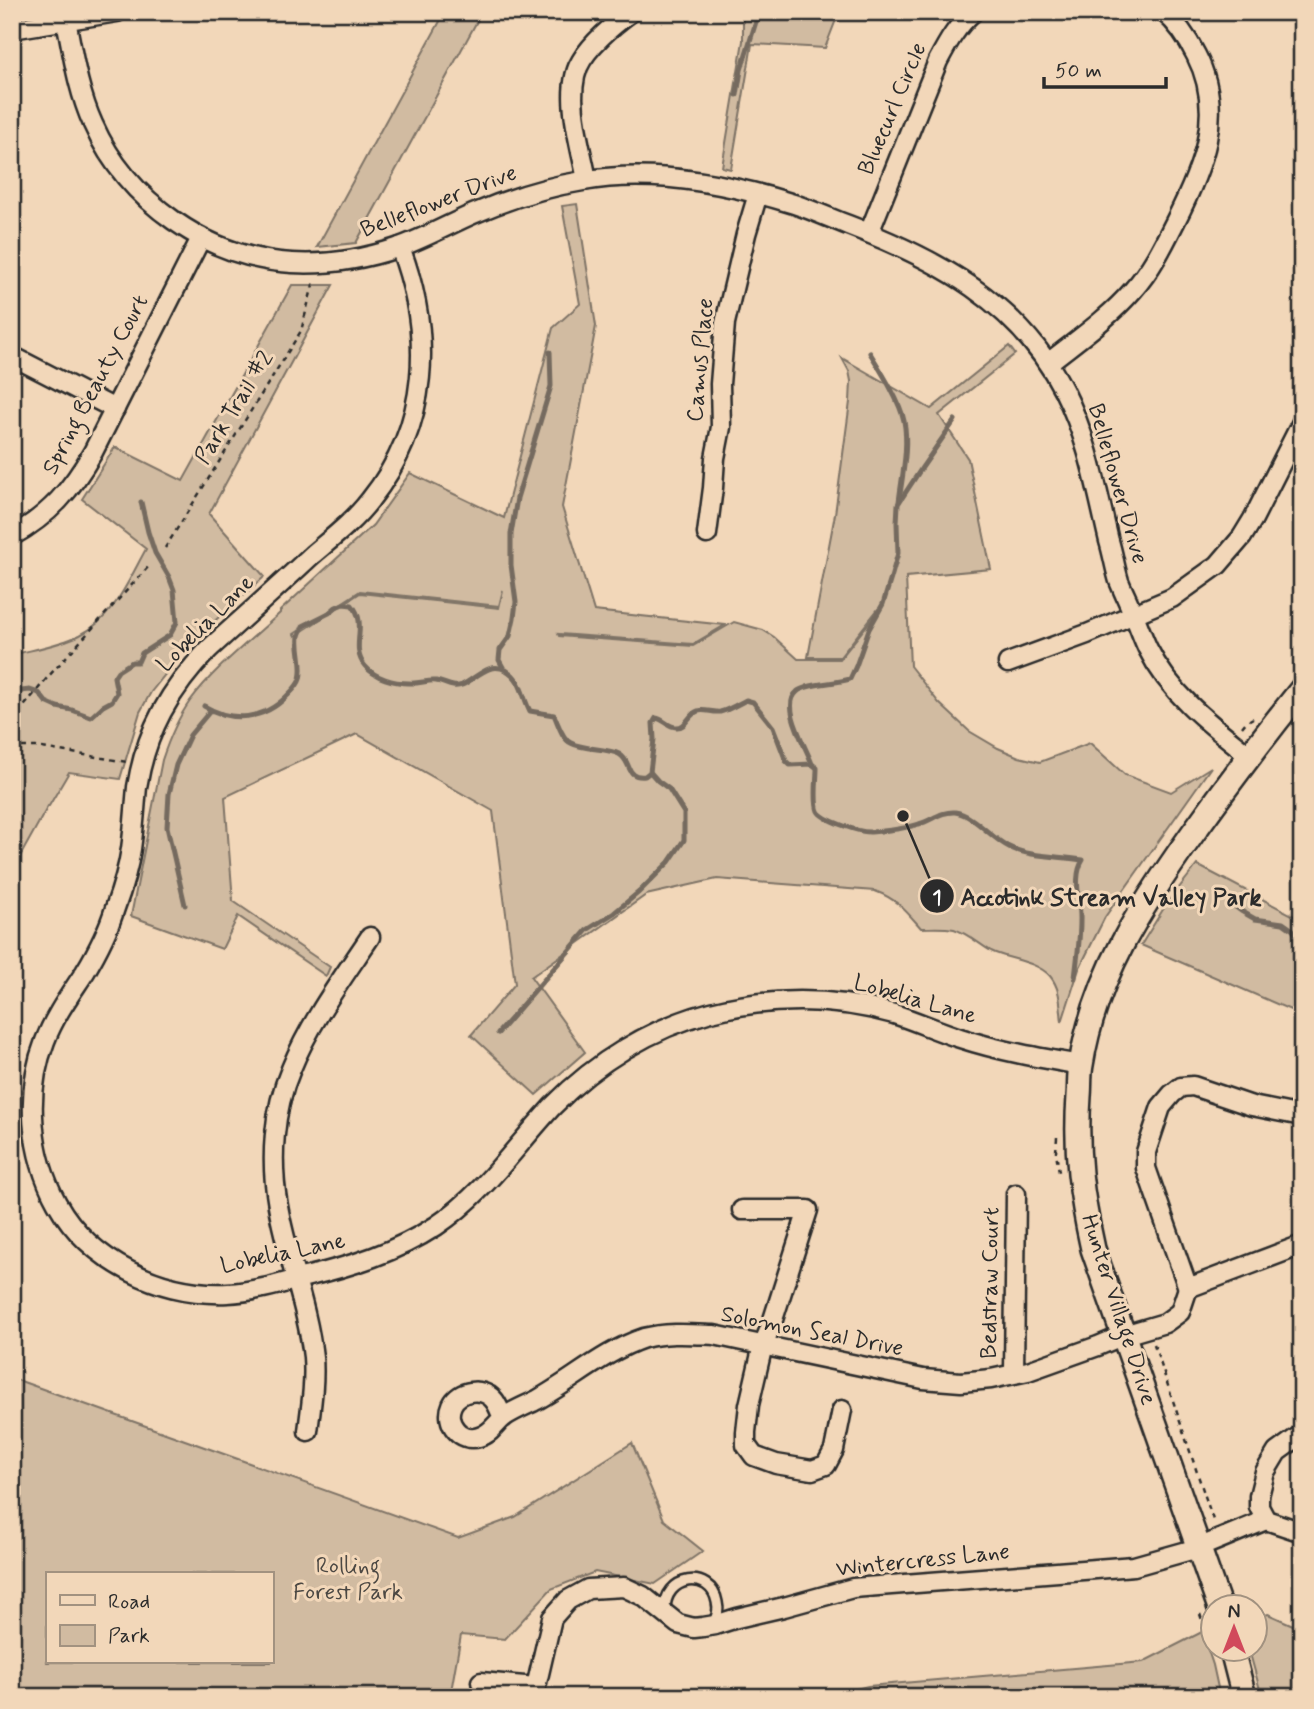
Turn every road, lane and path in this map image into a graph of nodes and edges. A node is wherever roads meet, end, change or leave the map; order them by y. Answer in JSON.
{"nodes":[{"id":1,"x":117,"y":12,"type":"edge"},
{"id":2,"x":631,"y":12,"type":"edge"},
{"id":3,"x":973,"y":12,"type":"edge"},
{"id":4,"x":1167,"y":13,"type":"edge"},
{"id":5,"x":65,"y":20,"type":"junction"},
{"id":6,"x":12,"y":29,"type":"edge"},
{"id":7,"x":587,"y":180,"type":"junction"},
{"id":8,"x":758,"y":194,"type":"junction"},
{"id":9,"x":869,"y":233,"type":"junction"},
{"id":10,"x":201,"y":238,"type":"junction"},
{"id":11,"x":400,"y":247,"type":"junction"},
{"id":12,"x":315,"y":278,"type":"dead end"},
{"id":13,"x":12,"y":356,"type":"edge"},
{"id":14,"x":1048,"y":363,"type":"junction"},
{"id":15,"x":115,"y":409,"type":"junction"},
{"id":16,"x":1302,"y":422,"type":"edge"},
{"id":17,"x":707,"y":534,"type":"dead end"},
{"id":18,"x":12,"y":536,"type":"edge"},
{"id":19,"x":165,"y":548,"type":"dead end"},
{"id":20,"x":149,"y":565,"type":"dead end"},
{"id":21,"x":1134,"y":614,"type":"junction"},
{"id":22,"x":1008,"y":663,"type":"dead end"},
{"id":23,"x":1302,"y":689,"type":"edge"},
{"id":24,"x":12,"y":721,"type":"edge"},
{"id":25,"x":12,"y":747,"type":"edge"},
{"id":26,"x":1250,"y":755,"type":"junction"},
{"id":27,"x":142,"y":764,"type":"junction"},
{"id":28,"x":370,"y":937,"type":"dead end"},
{"id":29,"x":1081,"y":1065,"type":"junction"},
{"id":30,"x":1302,"y":1116,"type":"edge"},
{"id":31,"x":1016,"y":1194,"type":"dead end"},
{"id":32,"x":742,"y":1210,"type":"dead end"},
{"id":33,"x":1302,"y":1245,"type":"edge"},
{"id":34,"x":296,"y":1280,"type":"junction"},
{"id":35,"x":1188,"y":1288,"type":"junction"},
{"id":36,"x":1124,"y":1335,"type":"junction"},
{"id":37,"x":763,"y":1345,"type":"junction"},
{"id":38,"x":1014,"y":1374,"type":"junction"},
{"id":39,"x":842,"y":1410,"type":"dead end"},
{"id":40,"x":503,"y":1418,"type":"dead end"},
{"id":41,"x":308,"y":1431,"type":"dead end"},
{"id":42,"x":1302,"y":1434,"type":"edge"},
{"id":43,"x":1266,"y":1520,"type":"junction"},
{"id":44,"x":1302,"y":1532,"type":"edge"},
{"id":45,"x":1198,"y":1548,"type":"junction"},
{"id":46,"x":1215,"y":1594,"type":"edge"},
{"id":47,"x":665,"y":1612,"type":"junction"},
{"id":48,"x":711,"y":1626,"type":"junction"},
{"id":49,"x":1236,"y":1664,"type":"edge"},
{"id":50,"x":481,"y":1682,"type":"dead end"},
{"id":51,"x":1244,"y":1697,"type":"edge"}],
"edges":[{"from":1,"to":5,"type":"street"},
{"from":2,"to":7,"type":"street"},
{"from":3,"to":9,"type":"street","name":"Bluecurl Circle"},
{"from":4,"to":14,"type":"street"},
{"from":5,"to":6,"type":"street"},
{"from":5,"to":10,"type":"street","name":"Belleflower Drive"},
{"from":7,"to":8,"type":"street","name":"Belleflower Drive"},
{"from":7,"to":11,"type":"street","name":"Belleflower Drive"},
{"from":8,"to":9,"type":"street","name":"Belleflower Drive"},
{"from":8,"to":17,"type":"street","name":"Camus Place"},
{"from":9,"to":14,"type":"street","name":"Belleflower Drive"},
{"from":10,"to":11,"type":"street","name":"Belleflower Drive"},
{"from":10,"to":15,"type":"street","name":"Spring Beauty Court"},
{"from":11,"to":27,"type":"street","name":"Lobelia Lane"},
{"from":12,"to":19,"type":"path","name":"Park Trail #2"},
{"from":13,"to":15,"type":"street"},
{"from":14,"to":21,"type":"street","name":"Belleflower Drive"},
{"from":15,"to":18,"type":"street","name":"Spring Beauty Court"},
{"from":16,"to":21,"type":"street"},
{"from":20,"to":24,"type":"path"},
{"from":21,"to":22,"type":"street"},
{"from":21,"to":26,"type":"street","name":"Belleflower Drive"},
{"from":23,"to":26,"type":"street","name":"Hunter Village Drive"},
{"from":25,"to":27,"type":"path"},
{"from":26,"to":29,"type":"street","name":"Hunter Village Drive"},
{"from":27,"to":34,"type":"street","name":"Lobelia Lane"},
{"from":28,"to":34,"type":"street"},
{"from":29,"to":34,"type":"street","name":"Lobelia Lane"},
{"from":29,"to":36,"type":"street","name":"Hunter Village Drive"},
{"from":30,"to":35,"type":"street"},
{"from":31,"to":38,"type":"street","name":"Bedstraw Court"},
{"from":32,"to":37,"type":"street"},
{"from":33,"to":35,"type":"street"},
{"from":34,"to":41,"type":"street"},
{"from":35,"to":36,"type":"street","name":"Solomon Seal Drive"},
{"from":36,"to":38,"type":"street","name":"Solomon Seal Drive"},
{"from":36,"to":45,"type":"street","name":"Hunter Village Drive"},
{"from":37,"to":38,"type":"street","name":"Solomon Seal Drive"},
{"from":37,"to":39,"type":"street"},
{"from":37,"to":40,"type":"street","name":"Solomon Seal Drive"},
{"from":42,"to":43,"type":"street"},
{"from":43,"to":44,"type":"street"},
{"from":43,"to":45,"type":"street","name":"Wintercress Lane"},
{"from":45,"to":46,"type":"street","name":"Hunter Village Drive"},
{"from":45,"to":48,"type":"street","name":"Wintercress Lane"},
{"from":47,"to":48,"type":"street","name":"Wintercress Lane"},
{"from":47,"to":48,"type":"lane"},
{"from":47,"to":50,"type":"street","name":"Wintercress Lane"},
{"from":49,"to":51,"type":"street"}]}
